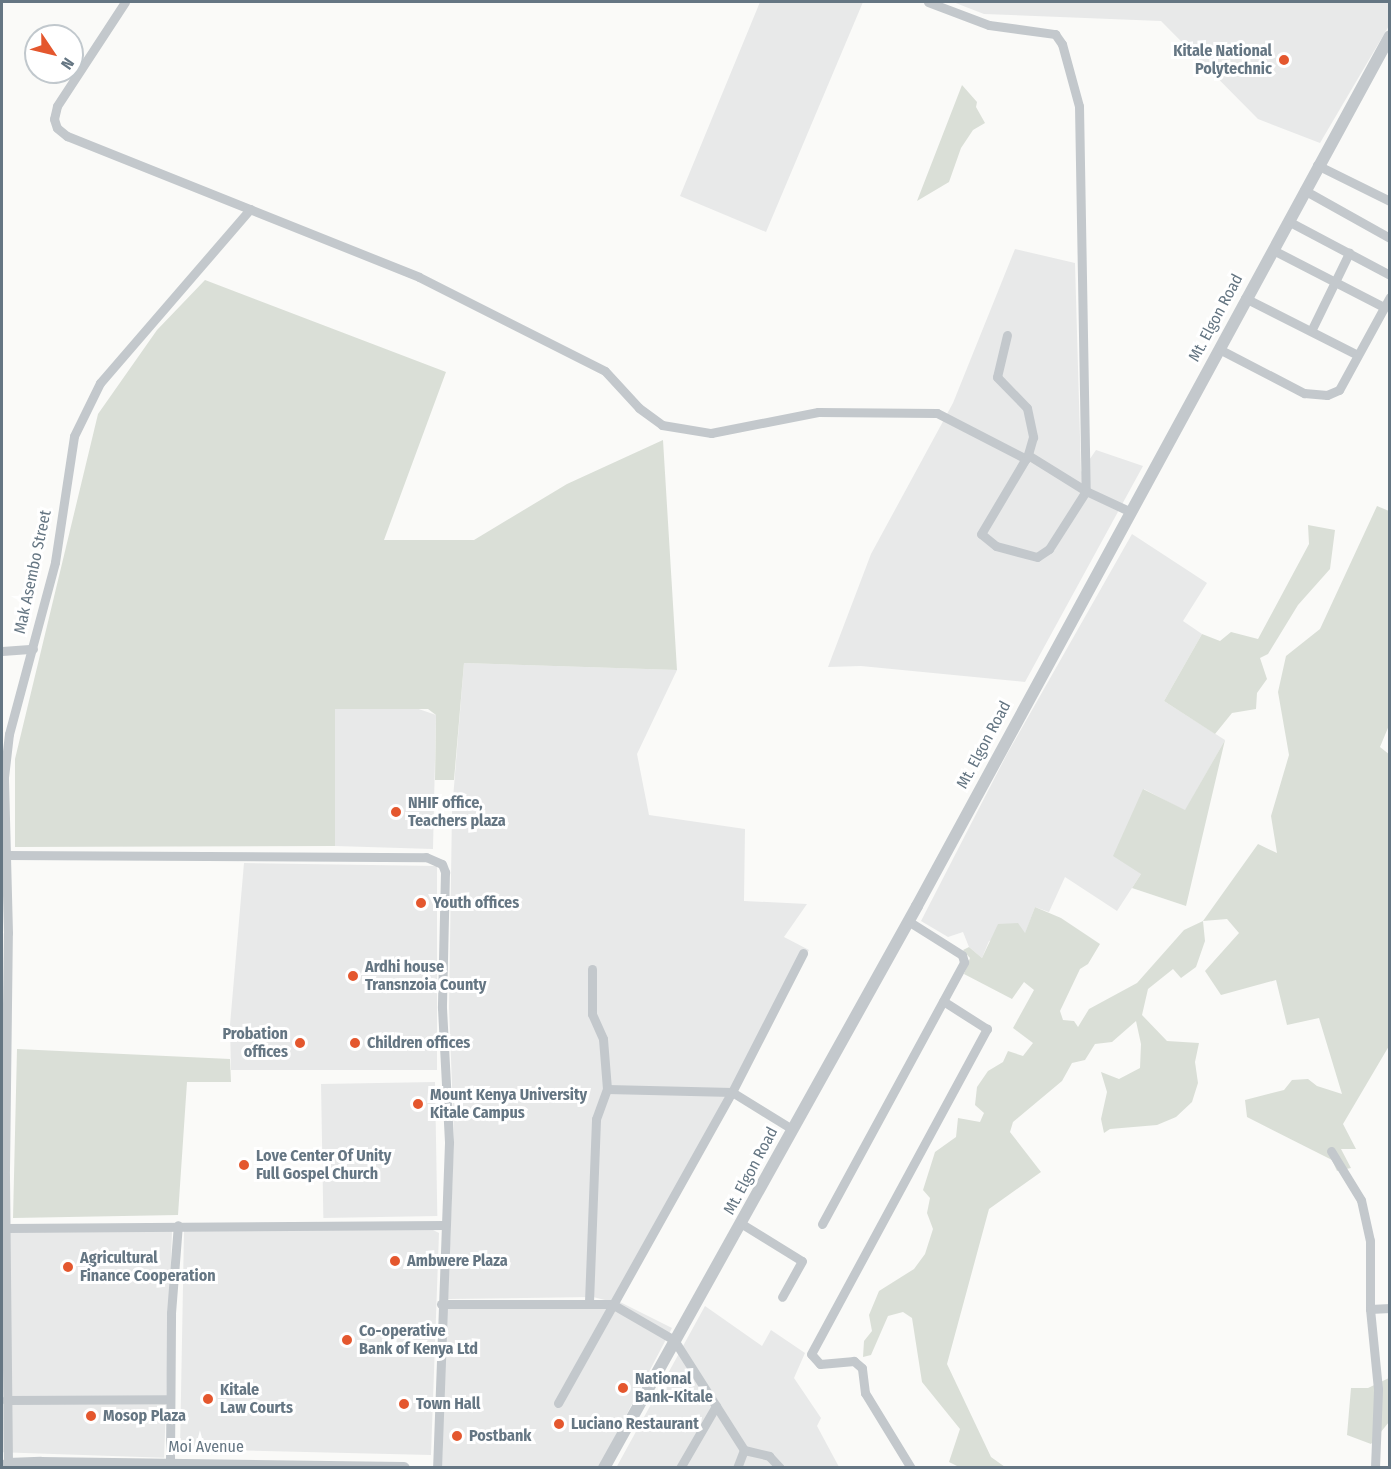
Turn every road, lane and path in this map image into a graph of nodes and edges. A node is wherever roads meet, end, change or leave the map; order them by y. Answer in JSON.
{"nodes":[{"id":1,"x":125,"y":2,"type":"edge"},
{"id":2,"x":928,"y":2,"type":"edge"},
{"id":3,"x":1389,"y":36,"type":"edge"},
{"id":4,"x":1317,"y":165,"type":"junction"},
{"id":5,"x":1304,"y":190,"type":"junction"},
{"id":6,"x":1389,"y":201,"type":"edge"},
{"id":7,"x":250,"y":209,"type":"junction"},
{"id":8,"x":1288,"y":221,"type":"junction"},
{"id":9,"x":1389,"y":238,"type":"edge"},
{"id":10,"x":1273,"y":250,"type":"junction"},
{"id":11,"x":1349,"y":254,"type":"junction"},
{"id":12,"x":1389,"y":275,"type":"edge"},
{"id":13,"x":1335,"y":282,"type":"junction"},
{"id":14,"x":1389,"y":297,"type":"edge"},
{"id":15,"x":1245,"y":298,"type":"junction"},
{"id":16,"x":1384,"y":307,"type":"junction"},
{"id":17,"x":1312,"y":329,"type":"junction"},
{"id":18,"x":1006,"y":335,"type":"dead end"},
{"id":19,"x":1220,"y":349,"type":"junction"},
{"id":20,"x":1356,"y":354,"type":"junction"},
{"id":21,"x":1027,"y":457,"type":"junction"},
{"id":22,"x":1086,"y":491,"type":"junction"},
{"id":23,"x":1131,"y":512,"type":"junction"},
{"id":24,"x":33,"y":649,"type":"junction"},
{"id":25,"x":2,"y":651,"type":"edge"},
{"id":26,"x":5,"y":733,"type":"edge"},
{"id":27,"x":5,"y":855,"type":"junction"},
{"id":28,"x":908,"y":921,"type":"junction"},
{"id":29,"x":803,"y":953,"type":"dead end"},
{"id":30,"x":592,"y":969,"type":"dead end"},
{"id":31,"x":943,"y":1000,"type":"junction"},
{"id":32,"x":607,"y":1089,"type":"junction"},
{"id":33,"x":732,"y":1092,"type":"junction"},
{"id":34,"x":792,"y":1129,"type":"junction"},
{"id":35,"x":3,"y":1136,"type":"edge"},
{"id":36,"x":1331,"y":1151,"type":"dead end"},
{"id":37,"x":5,"y":1223,"type":"edge"},
{"id":38,"x":742,"y":1224,"type":"junction"},
{"id":39,"x":822,"y":1224,"type":"dead end"},
{"id":40,"x":178,"y":1225,"type":"junction"},
{"id":41,"x":445,"y":1225,"type":"junction"},
{"id":42,"x":782,"y":1297,"type":"dead end"},
{"id":43,"x":589,"y":1302,"type":"junction"},
{"id":44,"x":441,"y":1304,"type":"junction"},
{"id":45,"x":612,"y":1304,"type":"junction"},
{"id":46,"x":1389,"y":1308,"type":"edge"},
{"id":47,"x":1370,"y":1309,"type":"junction"},
{"id":48,"x":674,"y":1340,"type":"junction"},
{"id":49,"x":170,"y":1399,"type":"junction"},
{"id":50,"x":6,"y":1400,"type":"junction"},
{"id":51,"x":558,"y":1403,"type":"dead end"},
{"id":52,"x":716,"y":1406,"type":"junction"},
{"id":53,"x":744,"y":1450,"type":"junction"},
{"id":54,"x":170,"y":1463,"type":"junction"},
{"id":55,"x":8,"y":1466,"type":"edge"},
{"id":56,"x":302,"y":1466,"type":"edge"},
{"id":57,"x":404,"y":1467,"type":"edge"},
{"id":58,"x":438,"y":1467,"type":"edge"},
{"id":59,"x":590,"y":1467,"type":"edge"},
{"id":60,"x":604,"y":1467,"type":"edge"},
{"id":61,"x":680,"y":1467,"type":"edge"},
{"id":62,"x":737,"y":1467,"type":"edge"},
{"id":63,"x":780,"y":1467,"type":"edge"},
{"id":64,"x":911,"y":1467,"type":"edge"},
{"id":65,"x":1375,"y":1467,"type":"edge"}],
"edges":[{"from":1,"to":7,"type":"street"},
{"from":2,"to":22,"type":"street"},
{"from":3,"to":4,"type":"street","name":"Mt. Elgon Road"},
{"from":4,"to":5,"type":"street","name":"Mt. Elgon Road"},
{"from":4,"to":6,"type":"street"},
{"from":5,"to":8,"type":"street","name":"Mt. Elgon Road"},
{"from":5,"to":9,"type":"street"},
{"from":7,"to":21,"type":"street"},
{"from":7,"to":24,"type":"street","name":"Mak Asembo Street"},
{"from":8,"to":10,"type":"street","name":"Mt. Elgon Road"},
{"from":8,"to":11,"type":"street"},
{"from":10,"to":13,"type":"street"},
{"from":10,"to":15,"type":"street","name":"Mt. Elgon Road"},
{"from":11,"to":12,"type":"street"},
{"from":11,"to":13,"type":"street"},
{"from":13,"to":16,"type":"street"},
{"from":13,"to":17,"type":"street"},
{"from":14,"to":16,"type":"street"},
{"from":15,"to":17,"type":"street"},
{"from":15,"to":19,"type":"street","name":"Mt. Elgon Road"},
{"from":16,"to":20,"type":"street"},
{"from":17,"to":20,"type":"street"},
{"from":18,"to":21,"type":"street"},
{"from":19,"to":20,"type":"street"},
{"from":19,"to":23,"type":"street","name":"Mt. Elgon Road"},
{"from":21,"to":22,"type":"street"},
{"from":21,"to":22,"type":"street"},
{"from":22,"to":23,"type":"street"},
{"from":23,"to":28,"type":"street","name":"Mt. Elgon Road"},
{"from":24,"to":25,"type":"street"},
{"from":24,"to":26,"type":"street","name":"Mak Asembo Street"},
{"from":26,"to":27,"type":"street","name":"Mak Asembo Street"},
{"from":27,"to":35,"type":"street","name":"Mak Asembo Street"},
{"from":27,"to":41,"type":"street"},
{"from":28,"to":31,"type":"street"},
{"from":28,"to":34,"type":"street","name":"Mt. Elgon Road"},
{"from":29,"to":33,"type":"street"},
{"from":30,"to":32,"type":"street"},
{"from":31,"to":39,"type":"street"},
{"from":31,"to":64,"type":"street"},
{"from":32,"to":33,"type":"street"},
{"from":32,"to":43,"type":"street"},
{"from":33,"to":34,"type":"street"},
{"from":33,"to":45,"type":"street"},
{"from":34,"to":38,"type":"street","name":"Mt. Elgon Road"},
{"from":35,"to":37,"type":"street","name":"Mak Asembo Street"},
{"from":36,"to":47,"type":"street"},
{"from":37,"to":40,"type":"street"},
{"from":37,"to":50,"type":"street","name":"Mak Asembo Street"},
{"from":38,"to":42,"type":"street"},
{"from":38,"to":48,"type":"street","name":"Mt. Elgon Road"},
{"from":40,"to":41,"type":"street"},
{"from":40,"to":49,"type":"street"},
{"from":41,"to":44,"type":"street"},
{"from":43,"to":44,"type":"street"},
{"from":43,"to":45,"type":"street"},
{"from":44,"to":58,"type":"street"},
{"from":45,"to":48,"type":"street"},
{"from":45,"to":51,"type":"street"},
{"from":46,"to":47,"type":"street"},
{"from":47,"to":65,"type":"street"},
{"from":48,"to":52,"type":"street"},
{"from":48,"to":60,"type":"street","name":"Mt. Elgon Road"},
{"from":49,"to":50,"type":"street"},
{"from":49,"to":54,"type":"street"},
{"from":50,"to":55,"type":"street","name":"Mak Asembo Street"},
{"from":52,"to":53,"type":"street"},
{"from":52,"to":61,"type":"street"},
{"from":53,"to":62,"type":"street"},
{"from":53,"to":63,"type":"street"},
{"from":54,"to":55,"type":"street","name":"Moi Avenue"},
{"from":54,"to":56,"type":"street","name":"Moi Avenue"},
{"from":56,"to":57,"type":"street","name":"Moi Avenue"},
{"from":59,"to":60,"type":"street"}]}
